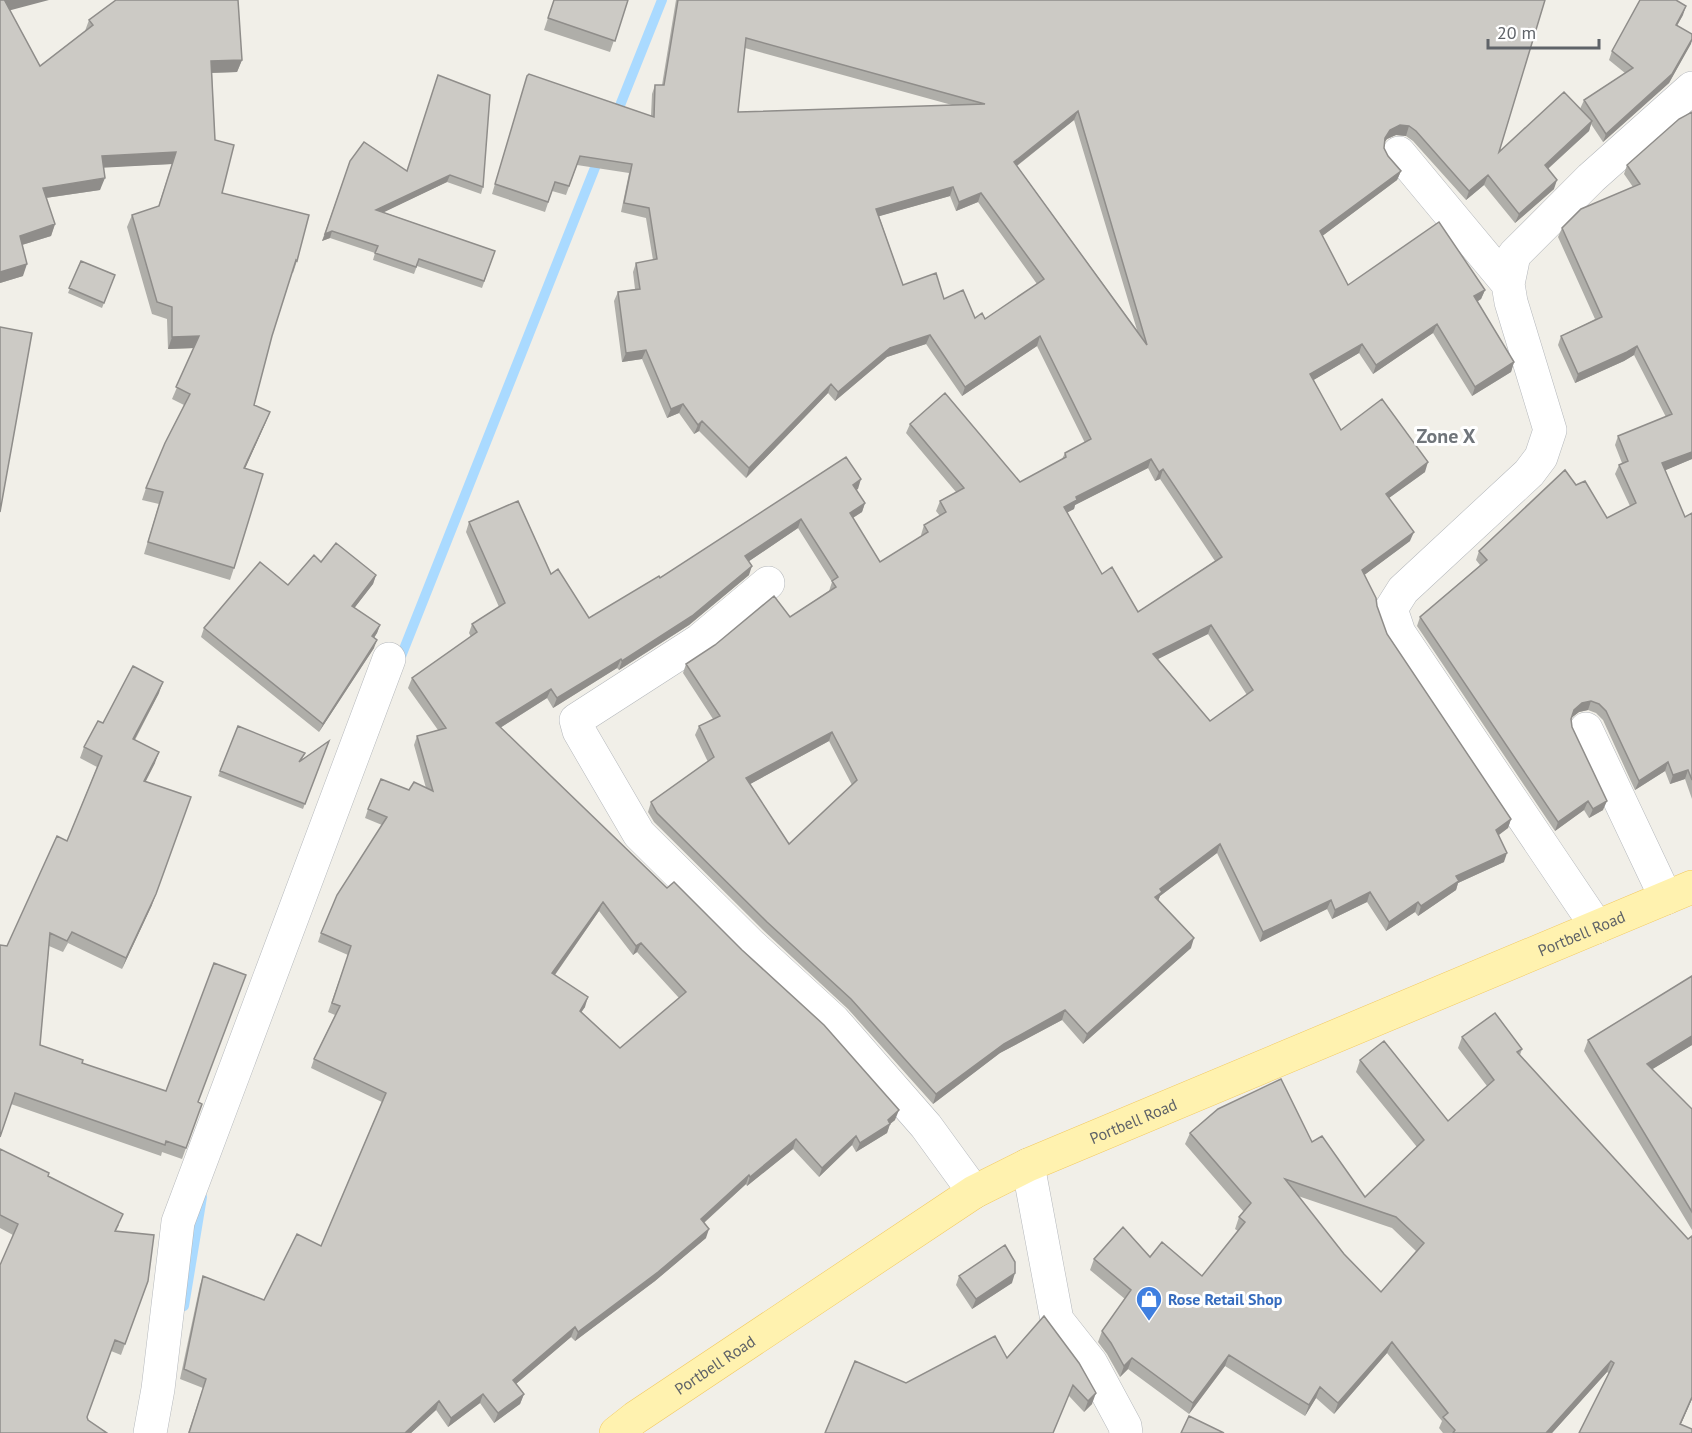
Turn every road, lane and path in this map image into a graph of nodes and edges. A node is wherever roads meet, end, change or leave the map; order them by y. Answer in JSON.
{"nodes":[{"id":1,"x":1692,"y":88,"type":"edge"},
{"id":2,"x":1399,"y":153,"type":"dead end"},
{"id":3,"x":1508,"y":284,"type":"junction"},
{"id":4,"x":768,"y":583,"type":"dead end"},
{"id":5,"x":389,"y":659,"type":"dead end"},
{"id":6,"x":1586,"y":729,"type":"dead end"},
{"id":7,"x":1679,"y":892,"type":"edge"},
{"id":8,"x":1597,"y":927,"type":"junction"},
{"id":9,"x":1028,"y":1165,"type":"junction"},
{"id":10,"x":974,"y":1192,"type":"junction"},
{"id":11,"x":150,"y":1433,"type":"edge"},
{"id":12,"x":616,"y":1433,"type":"edge"},
{"id":13,"x":1126,"y":1433,"type":"edge"}],
"edges":[{"from":1,"to":3,"type":"street"},
{"from":2,"to":3,"type":"street"},
{"from":3,"to":8,"type":"street"},
{"from":4,"to":10,"type":"street"},
{"from":5,"to":11,"type":"street"},
{"from":6,"to":7,"type":"street"},
{"from":7,"to":8,"type":"main road","name":"Portbell Road"},
{"from":8,"to":9,"type":"main road","name":"Portbell Road"},
{"from":9,"to":10,"type":"main road","name":"Portbell Road"},
{"from":9,"to":13,"type":"street"},
{"from":10,"to":12,"type":"main road","name":"Portbell Road"}]}
